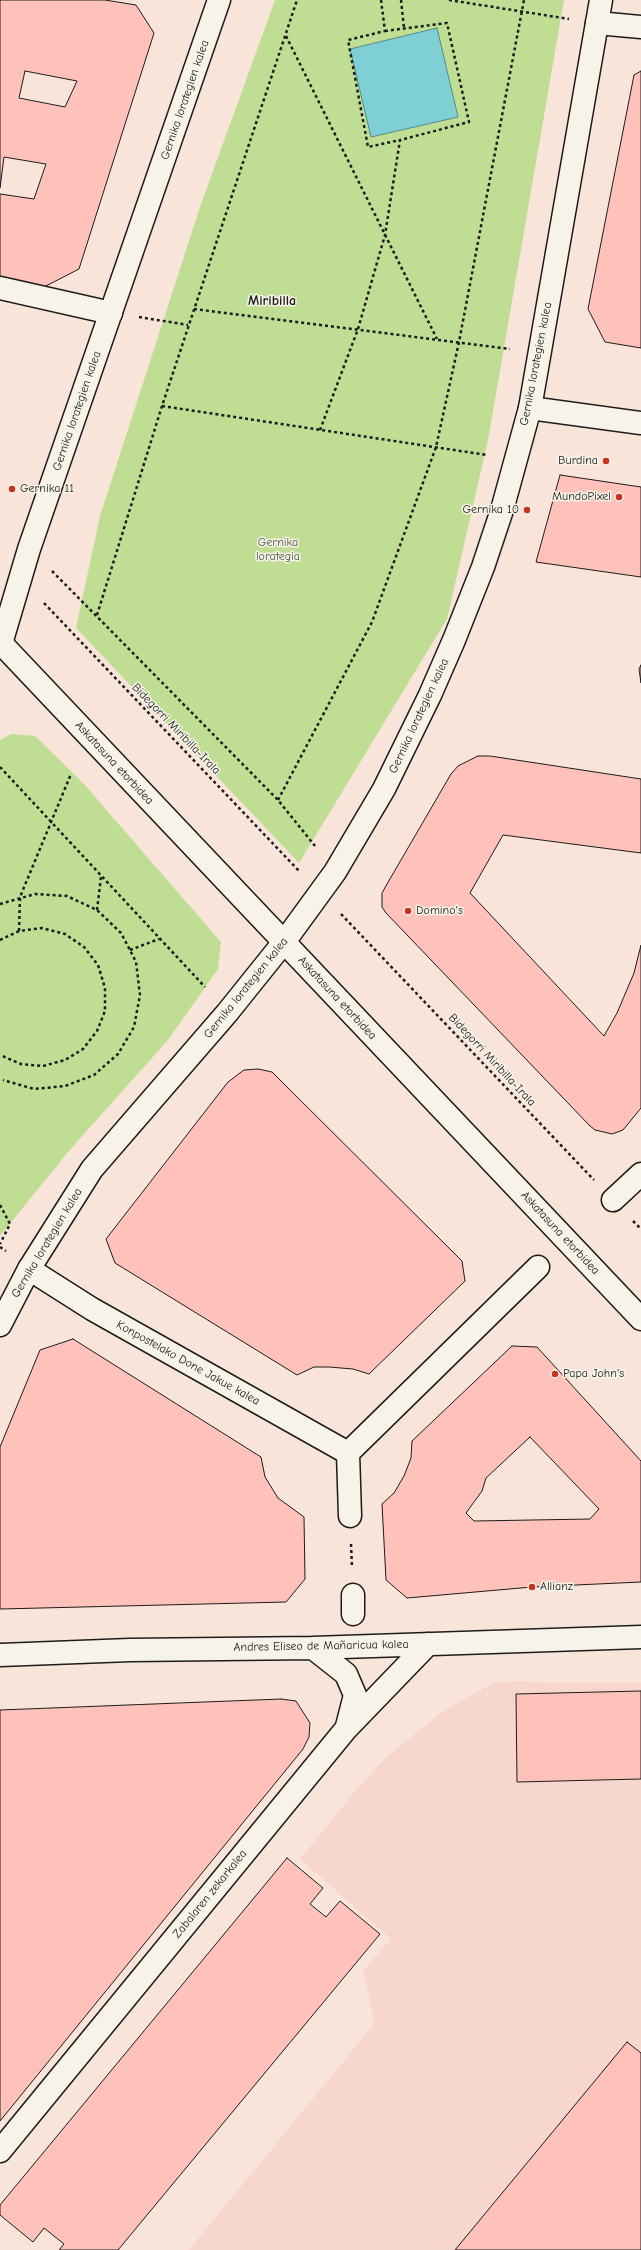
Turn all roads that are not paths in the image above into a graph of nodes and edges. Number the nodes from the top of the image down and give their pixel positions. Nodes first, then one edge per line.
1 (219, 0) edge
2 (601, 0) edge
3 (598, 23) junction
4 (641, 27) edge
5 (0, 288) edge
6 (111, 313) junction
7 (530, 408) junction
8 (641, 423) edge
9 (0, 644) edge
10 (284, 942) junction
11 (641, 1174) edge
12 (613, 1200) road end
13 (538, 1267) dead end
14 (30, 1269) junction
15 (641, 1319) edge
16 (0, 1325) edge
17 (348, 1453) junction
18 (350, 1516) road end
19 (641, 1636) edge
20 (428, 1644) junction
21 (313, 1648) junction
22 (0, 1655) edge
23 (346, 1729) junction
24 (0, 2150) edge

1 - 6 street, Gernika lorategien kalea
2 - 3 street, Gernika lorategien kalea
3 - 4 street
3 - 7 street, Gernika lorategien kalea
5 - 6 street
6 - 9 street, Gernika lorategien kalea
7 - 8 street
7 - 10 street, Gernika lorategien kalea
9 - 10 street, Askatasuna etorbidea
10 - 14 street, Gernika lorategien kalea
10 - 15 street, Askatasuna etorbidea
11 - 12 street
13 - 17 street
14 - 16 street, Gernika lorategien kalea
14 - 17 street, Konpostelako Done Jakue kalea
17 - 18 street
19 - 20 street, Andres Eliseo de Mañaricua kalea
20 - 21 street, Andres Eliseo de Mañaricua kalea
20 - 23 street, Zabalaren zekarkalea
21 - 22 street, Andres Eliseo de Mañaricua kalea
21 - 23 street
23 - 24 street, Zabalaren zekarkalea

